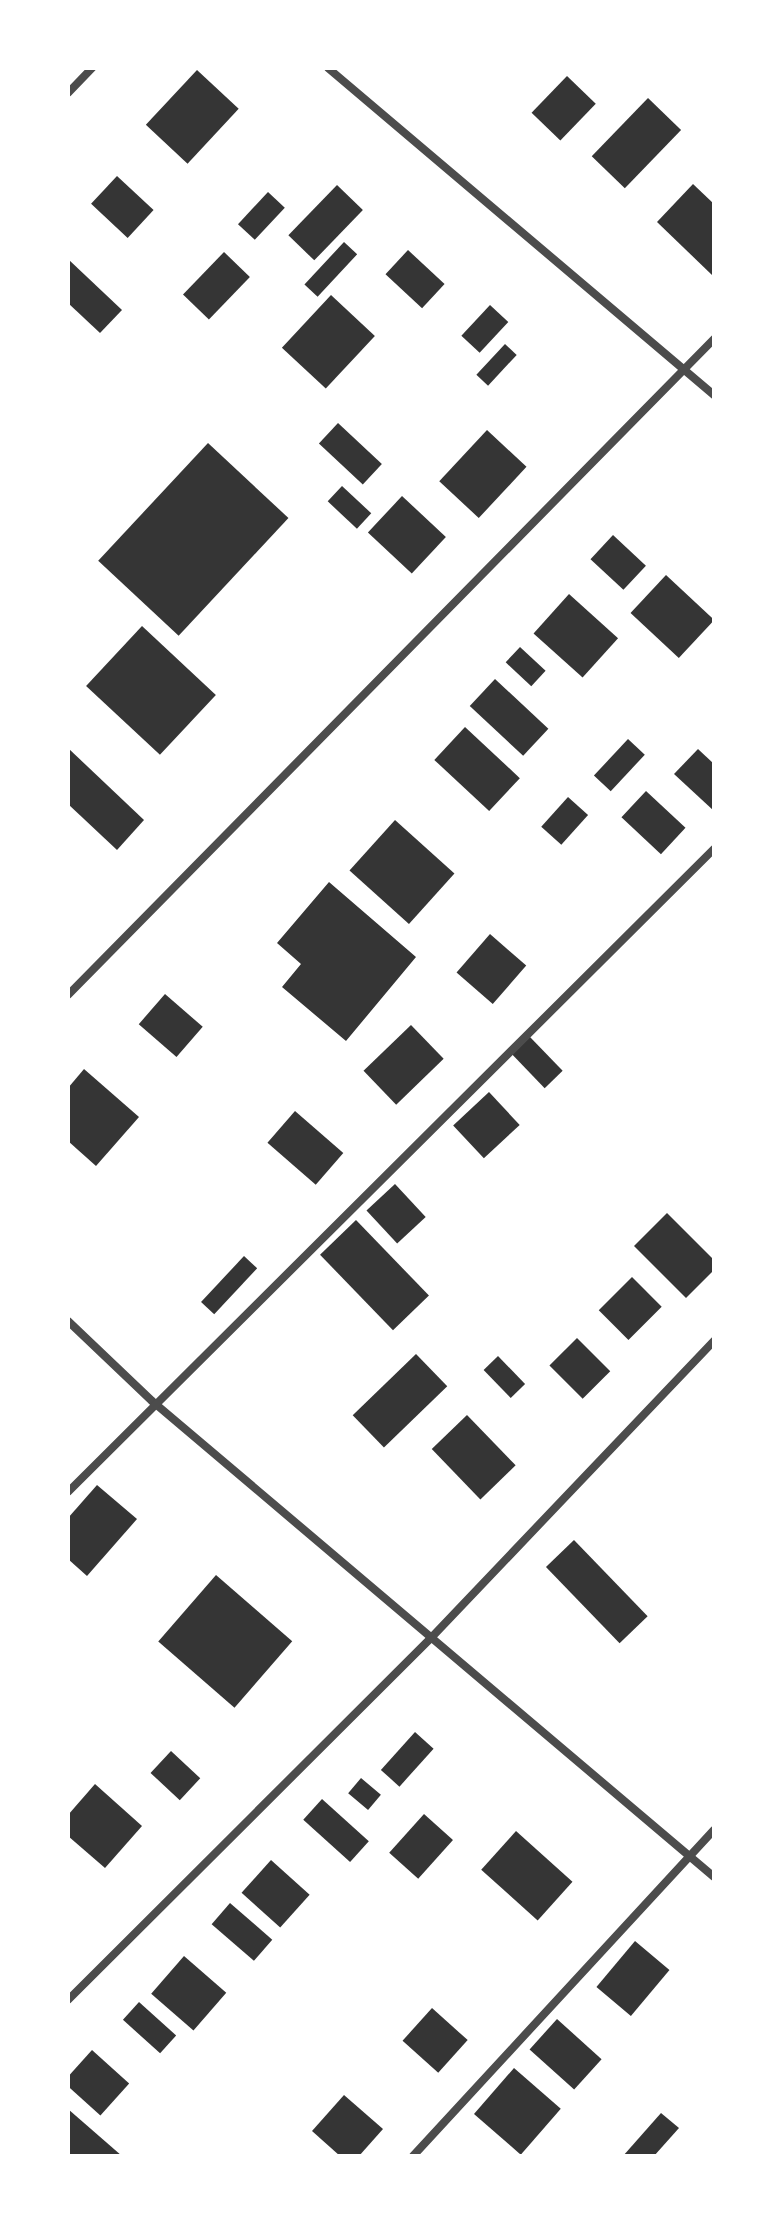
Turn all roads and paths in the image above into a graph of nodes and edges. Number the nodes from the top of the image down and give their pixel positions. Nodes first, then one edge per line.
1 (92, 68) edge
2 (328, 68) edge
3 (68, 93) edge
4 (714, 339) edge
5 (683, 371) junction
6 (714, 395) edge
7 (714, 849) edge
8 (68, 995) edge
9 (68, 1321) edge
10 (714, 1341) edge
11 (152, 1401) junction
12 (68, 1492) edge
13 (430, 1639) junction
14 (714, 1830) edge
15 (687, 1856) junction
16 (714, 1877) edge
17 (68, 2000) edge
18 (413, 2156) edge

1 - 3 street
2 - 5 street
4 - 5 street
5 - 6 street
5 - 8 street
7 - 11 street
9 - 11 street
10 - 13 street
11 - 12 street
11 - 13 street
13 - 15 street
13 - 17 street
14 - 15 street
15 - 16 street
15 - 18 street

